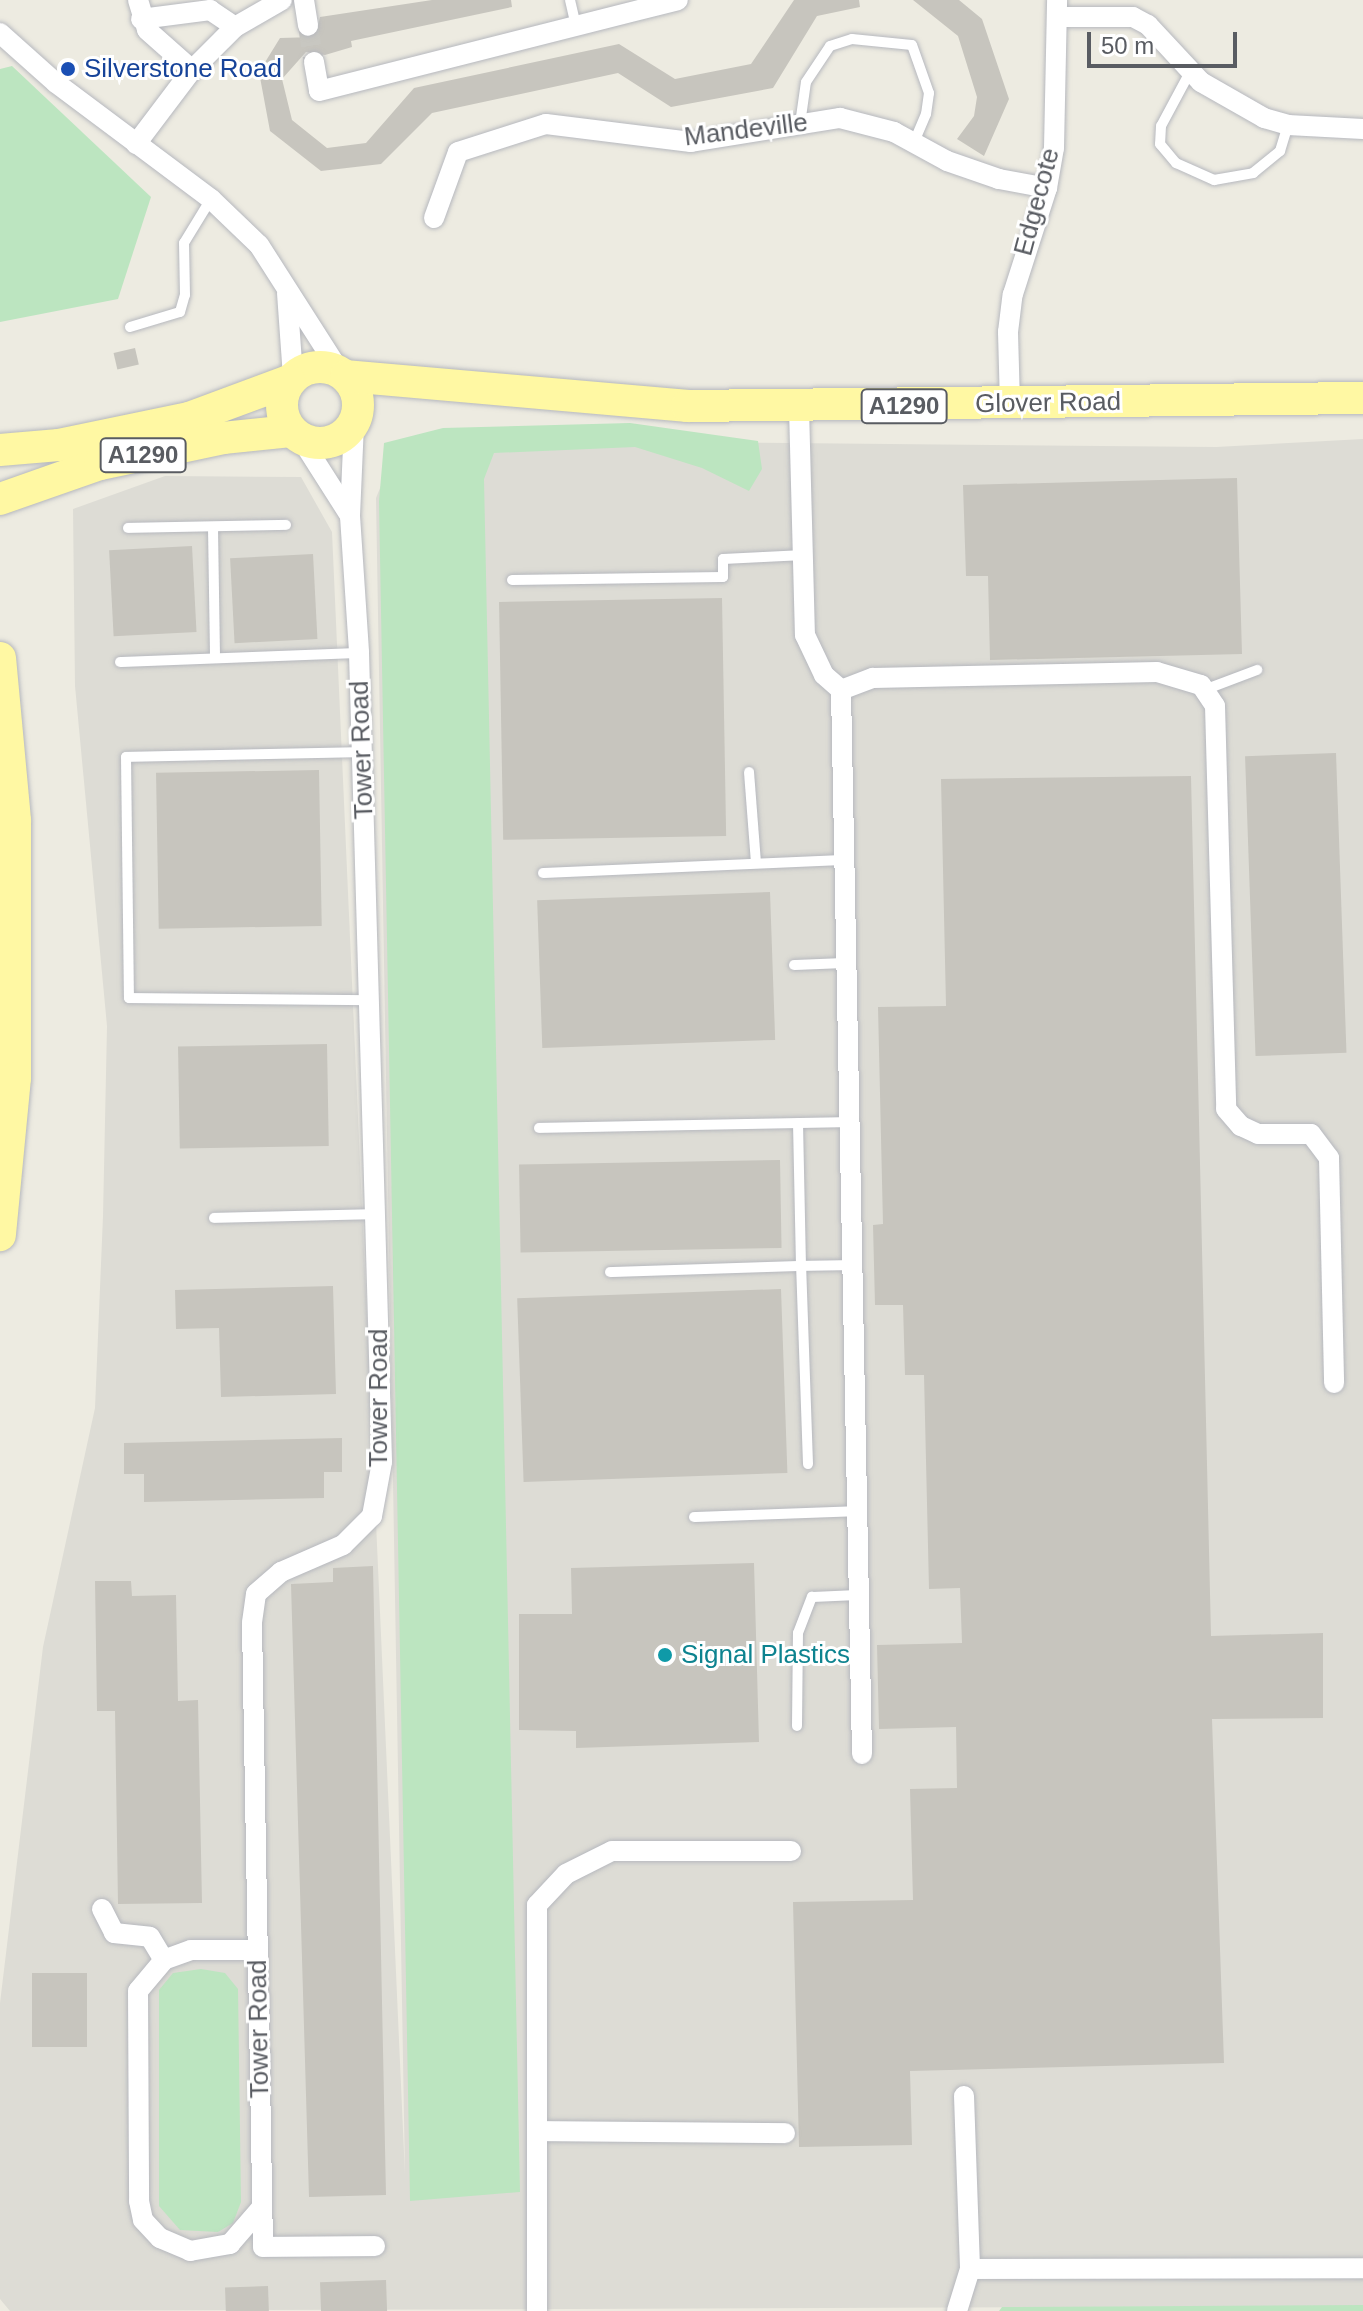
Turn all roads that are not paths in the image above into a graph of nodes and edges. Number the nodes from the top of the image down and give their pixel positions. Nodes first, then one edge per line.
1 (282, 0) edge
2 (304, 0) edge
3 (570, 0) edge
4 (678, 0) edge
5 (1058, 9) edge
6 (140, 10) edge
7 (308, 26) tunnel mouth
8 (576, 26) junction
9 (235, 27) junction
10 (0, 33) edge
11 (314, 62) tunnel mouth
12 (192, 70) junction
13 (1190, 72) junction
14 (800, 124) junction
15 (1288, 125) junction
16 (1363, 129) edge
17 (136, 144) junction
18 (913, 144) junction
19 (1047, 188) junction
20 (211, 199) junction
21 (434, 218) dead end
22 (287, 293) junction
23 (130, 327) dead end
24 (344, 375) junction
25 (291, 379) junction
26 (447, 386) junction
27 (1363, 398) edge
28 (1010, 404) junction
29 (799, 408) junction
30 (356, 418) junction
31 (296, 435) junction
32 (0, 450) edge
33 (0, 499) edge
34 (350, 516) junction
35 (286, 525) dead end
36 (128, 528) dead end
37 (213, 528) junction
38 (804, 555) junction
39 (512, 580) dead end
40 (359, 653) junction
41 (0, 658) edge
42 (215, 658) junction
43 (120, 662) dead end
44 (1257, 670) dead end
45 (841, 690) junction
46 (1204, 690) junction
47 (362, 752) junction
48 (749, 772) dead end
49 (843, 860) junction
50 (756, 863) junction
51 (543, 873) dead end
52 (845, 963) junction
53 (794, 965) dead end
54 (369, 1000) junction
55 (848, 1122) junction
56 (798, 1123) junction
57 (539, 1128) dead end
58 (375, 1214) junction
59 (214, 1218) dead end
60 (0, 1235) edge
61 (851, 1265) junction
62 (801, 1266) junction
63 (610, 1272) dead end
64 (1334, 1383) dead end
65 (808, 1464) dead end
66 (856, 1511) junction
67 (694, 1517) dead end
68 (858, 1595) junction
69 (797, 1726) dead end
70 (862, 1754) dead end
71 (791, 1851) dead end
72 (102, 1909) dead end
73 (258, 1950) junction
74 (164, 1960) junction
75 (964, 2096) dead end
76 (539, 2131) junction
77 (785, 2133) dead end
78 (262, 2207) junction
79 (375, 2246) dead end
80 (1363, 2268) edge
81 (970, 2269) junction
82 (537, 2311) edge
83 (957, 2311) edge

1 - 9 street
2 - 7 street
3 - 8 lane
4 - 8 street
5 - 13 street
5 - 19 street, Edgecote
6 - 9 street
6 - 12 street
8 - 11 street
9 - 12 street
10 - 17 street
12 - 17 street
13 - 15 street
13 - 15 lane
14 - 18 street, Mandeville
14 - 18 lane
14 - 21 street, Mandeville
15 - 16 street
17 - 20 street
18 - 19 street, Mandeville
19 - 28 street, Edgecote
20 - 22 street
20 - 23 lane
22 - 24 street
22 - 25 street
24 - 25 main road, A1290
24 - 26 main road, Glover Road / A1290
24 - 30 main road
25 - 31 main road
25 - 32 main road, A1290
26 - 29 main road, Glover Road / A1290
26 - 30 main road, Glover Road / A1290
27 - 28 main road, Glover Road / A1290
28 - 29 main road, Glover Road / A1290
29 - 38 street
30 - 31 main road, A1290
30 - 34 street, Tower Road
31 - 33 main road, A1290
31 - 34 street, Tower Road
34 - 40 street, Tower Road
35 - 37 lane
36 - 37 lane
37 - 42 lane
38 - 39 lane
38 - 45 street
40 - 42 lane
40 - 47 street, Tower Road
41 - 60 main road
42 - 43 lane
44 - 46 lane
45 - 46 street
45 - 49 street
46 - 64 street
47 - 54 street, Tower Road
47 - 54 lane
48 - 50 lane
49 - 50 lane
49 - 52 street
50 - 51 lane
52 - 53 lane
52 - 55 street
54 - 58 street, Tower Road
55 - 56 lane
55 - 61 street
56 - 57 lane
56 - 62 lane
58 - 59 lane
58 - 73 street, Tower Road
61 - 62 lane
61 - 66 street
62 - 63 lane
62 - 65 lane
66 - 67 lane
66 - 68 street
68 - 69 lane
68 - 70 street
71 - 76 street
72 - 74 street
73 - 74 street
73 - 78 street, Tower Road
74 - 78 street
75 - 81 street
76 - 77 street
76 - 82 street
78 - 79 street, Tower Road
80 - 81 street
81 - 83 street

